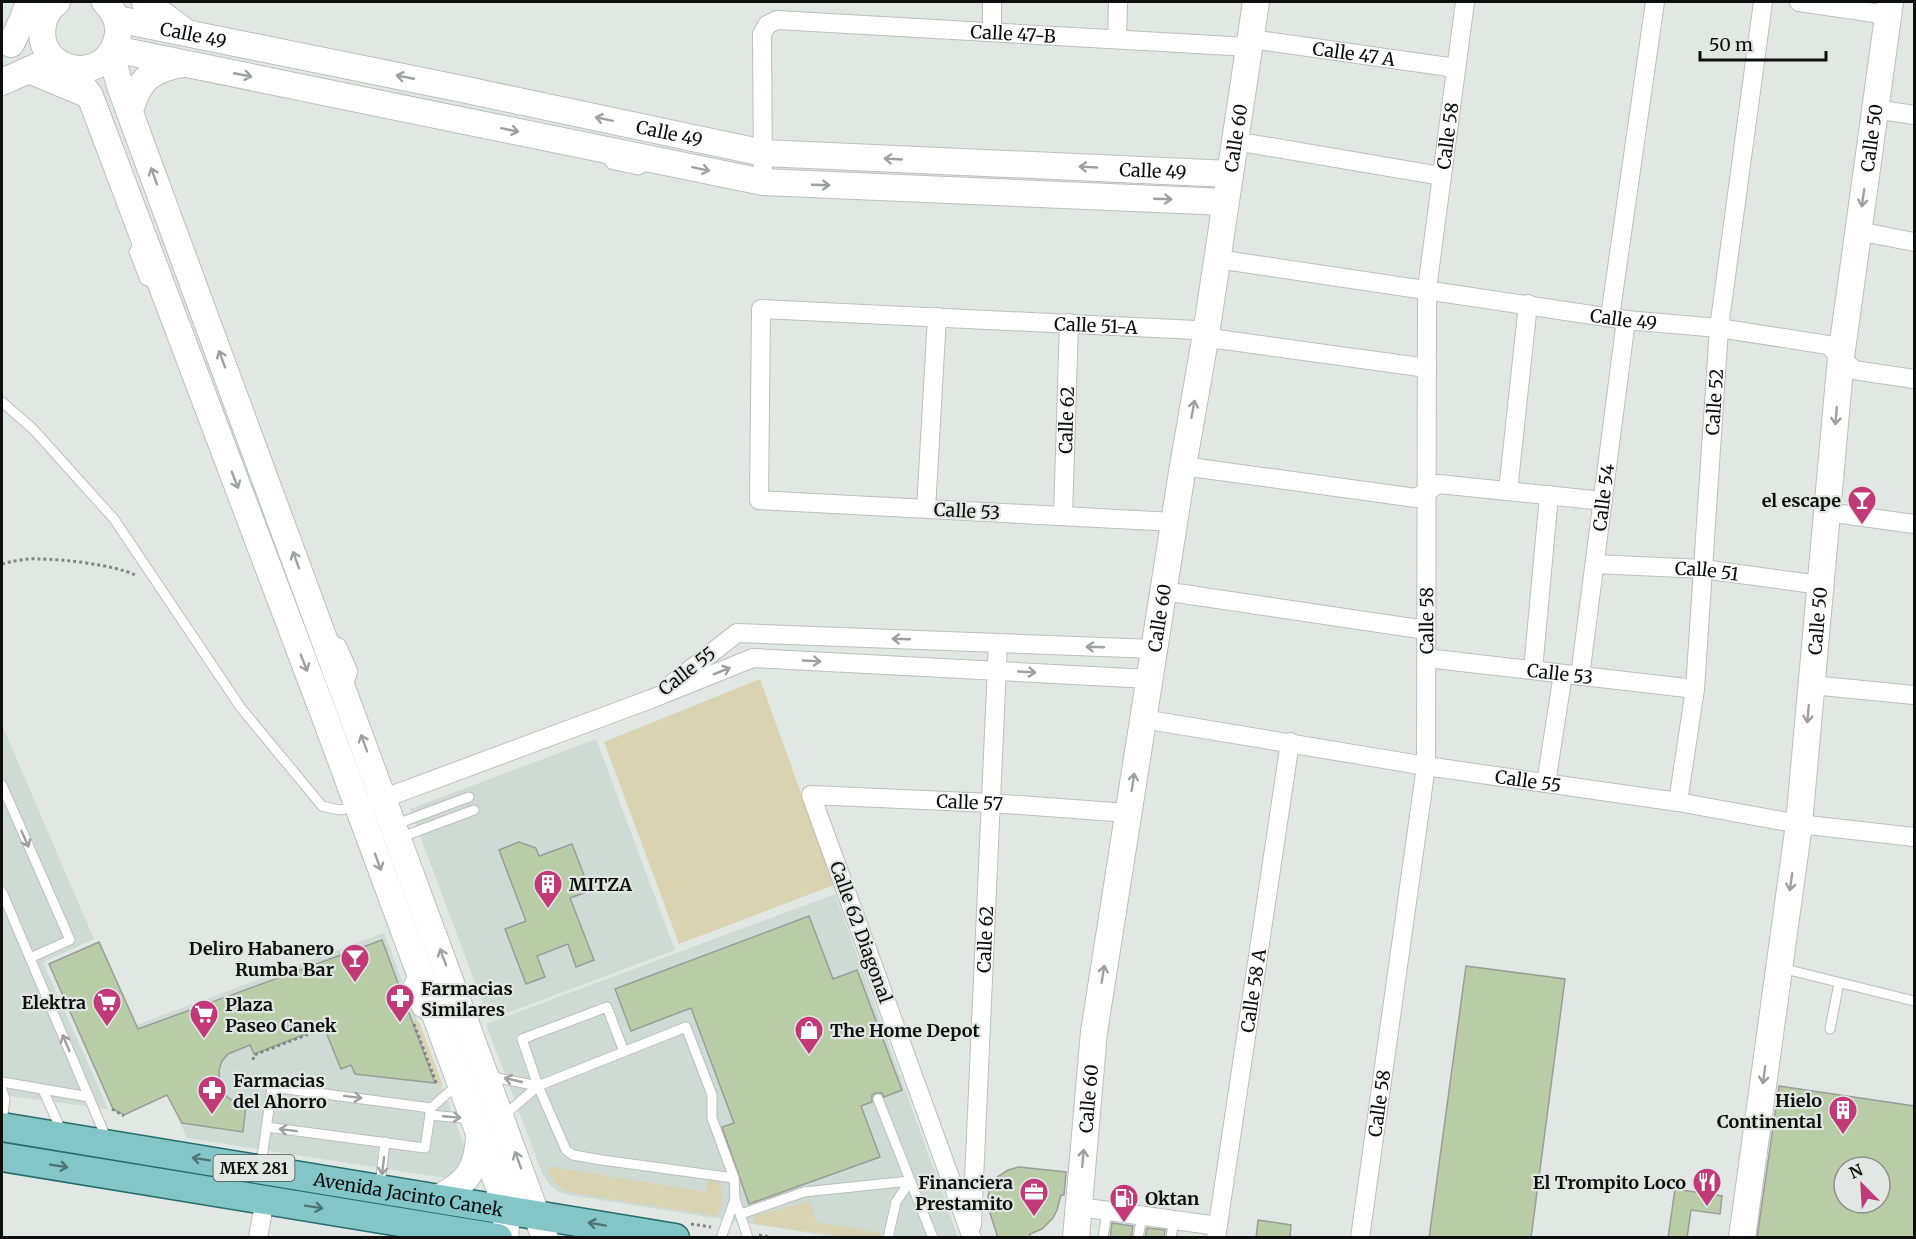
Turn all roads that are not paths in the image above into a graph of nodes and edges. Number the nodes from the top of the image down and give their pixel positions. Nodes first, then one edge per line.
1 (145, 2) edge
2 (992, 2) edge
3 (1119, 2) edge
4 (1256, 2) edge
5 (1465, 2) edge
6 (1654, 2) edge
7 (1763, 2) edge
8 (1799, 2) edge
9 (1889, 8) edge
10 (44, 10) edge
11 (111, 10) edge
12 (992, 32) junction
13 (188, 33) junction
14 (1117, 39) junction
15 (1250, 43) junction
16 (6, 46) edge
17 (113, 52) junction
18 (186, 63) junction
19 (62, 64) junction
20 (1456, 68) junction
21 (29, 70) junction
22 (2, 82) edge
23 (462, 88) junction
24 (90, 96) junction
25 (1875, 109) junction
26 (130, 111) junction
27 (1914, 115) edge
28 (452, 118) junction
29 (1235, 141) junction
30 (764, 153) junction
31 (1012, 164) junction
32 (1230, 174) junction
33 (1441, 176) junction
34 (763, 182) junction
35 (1010, 193) junction
36 (1226, 202) junction
37 (1858, 231) junction
38 (1914, 242) edge
39 (1217, 259) junction
40 (1427, 290) junction
41 (1528, 304) junction
42 (937, 317) junction
43 (1618, 319) junction
44 (1069, 323) junction
45 (1719, 328) junction
46 (1206, 334) junction
47 (1841, 357) junction
48 (1427, 368) junction
49 (1914, 379) edge
50 (2, 402) edge
51 (242, 414) junction
52 (214, 426) junction
53 (1183, 466) junction
54 (1426, 491) junction
55 (1508, 491) junction
56 (1549, 495) junction
57 (759, 500) joint
58 (1603, 501) junction
59 (926, 509) junction
60 (1827, 512) junction
61 (1063, 516) junction
62 (1174, 522) junction
63 (1914, 524) edge
64 (1595, 564) junction
65 (1702, 569) junction
66 (1820, 585) junction
67 (1163, 591) junction
68 (1426, 630) junction
69 (998, 643) junction
70 (1154, 649) junction
71 (1426, 658) junction
72 (1533, 670) junction
73 (997, 671) junction
74 (1572, 675) junction
75 (1149, 679) junction
76 (1811, 685) junction
77 (1695, 689) junction
78 (1914, 695) edge
79 (651, 699) junction
80 (1143, 719) junction
81 (1290, 742) junction
82 (1426, 766) junction
83 (1546, 783) junction
84 (2, 785) edge
85 (811, 795) joint
86 (469, 797) dead end
87 (384, 798) junction
88 (1678, 802) junction
89 (991, 803) junction
90 (358, 807) junction
91 (474, 810) dead end
92 (1128, 813) junction
93 (1798, 824) junction
94 (396, 832) junction
95 (1914, 837) edge
96 (2, 892) edge
97 (30, 958) junction
98 (1779, 967) junction
99 (1839, 983) junction
100 (1914, 1001) edge
101 (1830, 1029) dead end
102 (624, 1052) junction
103 (487, 1075) junction
104 (2, 1082) edge
105 (449, 1085) junction
106 (538, 1086) junction
107 (2, 1090) edge
108 (43, 1090) junction
109 (89, 1097) junction
110 (878, 1099) dead end
111 (430, 1112) junction
112 (502, 1117) junction
113 (2, 1122) edge
114 (2, 1127) edge
115 (267, 1127) junction
116 (477, 1127) junction
117 (64, 1137) junction
118 (385, 1142) junction
119 (110, 1144) junction
120 (2, 1157) edge
121 (261, 1169) junction
122 (734, 1178) junction
123 (910, 1180) junction
124 (380, 1189) junction
125 (437, 1198) junction
126 (265, 1199) junction
127 (735, 1199) junction
128 (1078, 1207) junction
129 (507, 1209) junction
130 (1107, 1211) junction
131 (741, 1214) junction
132 (1142, 1216) junction
133 (542, 1226) edge
134 (389, 1229) edge
135 (1172, 1229) edge
136 (1217, 1232) edge
137 (972, 1236) edge
138 (258, 1238) edge
139 (498, 1238) edge
140 (505, 1238) edge
141 (675, 1238) edge
142 (721, 1238) edge
143 (748, 1238) edge
144 (888, 1238) edge
145 (933, 1238) edge
146 (1076, 1238) edge
147 (1103, 1238) edge
148 (1137, 1238) edge
149 (1360, 1238) edge
150 (1742, 1238) edge

1 - 13 street
2 - 12 street
3 - 14 street
4 - 15 street, Calle 60
5 - 20 street, Calle 58
6 - 43 street, Calle 54
7 - 45 street, Calle 52
8 - 9 street
9 - 25 street, Calle 50
10 - 16 street
10 - 19 street
11 - 13 street, Calle 49
11 - 17 street
12 - 14 street, Calle 47-B
12 - 30 street, Calle 47-B
23 -> 13 street, Calle 49
14 - 15 street, Calle 47-B
15 - 20 street, Calle 47 A
15 - 29 street, Calle 60
17 - 18 street, Calle 49
17 - 19 street
17 - 26 street
18 - 26 street
18 -> 28 street, Calle 49
19 - 21 street
19 - 24 street
20 - 33 street, Calle 58
21 - 22 street
21 - 24 street
23 - 28 street
30 -> 23 street, Calle 49
24 - 52 street
25 - 27 street
25 -> 37 street, Calle 50
51 -> 26 street
28 -> 34 street, Calle 49
29 - 32 street, Calle 60
29 - 33 street
31 -> 30 street, Calle 49
30 - 34 street
32 -> 31 street, Calle 49
31 - 35 street
32 - 36 street, Calle 60
33 - 40 street, Calle 58
34 -> 35 street, Calle 49
35 -> 36 street, Calle 49
36 - 39 street, Calle 60
37 - 38 street
37 - 47 street, Calle 50
39 - 40 street, Calle 49
39 - 46 street, Calle 60
40 - 41 street, Calle 49
40 - 48 street, Calle 58
41 - 43 street, Calle 49
41 - 55 street
42 - 44 street, Calle 51-A
42 - 57 street, Calle 51-A
42 - 59 street
43 - 45 street, Calle 49
43 - 58 street, Calle 54
44 - 46 street, Calle 51-A
44 - 61 street, Calle 62
45 - 47 street, Calle 49
45 - 65 street, Calle 52
46 - 48 street, Calle 51-A
53 -> 46 street, Calle 60
47 - 49 street, Calle 49
47 -> 60 street, Calle 50
48 - 54 street, Calle 58
50 - 90 lane
51 - 52 street
87 -> 51 street
52 -> 90 street
53 - 54 street
53 - 62 street, Calle 60
54 - 55 street
54 - 68 street, Calle 58
55 - 56 street
56 - 58 street
56 - 72 street
57 - 59 street, Calle 53
58 - 64 street, Calle 54
59 - 61 street, Calle 53
60 - 63 street
60 - 66 street, Calle 50
61 - 62 street, Calle 53
62 - 67 street, Calle 60
64 - 65 street, Calle 51
64 - 74 street, Calle 54
65 - 66 street, Calle 51
65 - 77 street, Calle 52
66 - 76 street, Calle 50
67 - 68 street
67 - 70 street, Calle 60
68 - 71 street, Calle 58
70 -> 69 street, Calle 55
69 - 73 street, Calle 62
69 -> 79 street, Calle 55
70 - 75 street, Calle 60
71 - 72 street, Calle 53
71 - 82 street, Calle 58
72 - 74 street, Calle 53
73 -> 75 street, Calle 55
79 -> 73 street, Calle 55
73 - 89 street, Calle 62
74 - 77 street, Calle 53
74 - 83 street, Calle 54
75 - 80 street, Calle 60
76 - 78 street
76 -> 93 street, Calle 50
77 - 88 street, Calle 52
79 - 87 street
80 - 81 street, Calle 55
92 -> 80 street, Calle 60
81 - 82 street, Calle 55
81 - 136 street, Calle 58 A
82 - 83 street, Calle 55
82 - 149 street, Calle 58
83 - 88 street, Calle 55
84 -> 97 lane
85 - 89 street, Calle 57
85 - 137 street, Calle 62 Diagonal
86 - 94 lane
87 - 90 street
87 - 94 street
88 - 93 street, Calle 55
89 - 92 street, Calle 57
89 - 137 street, Calle 62
90 -> 105 street
91 - 94 lane
128 -> 92 street, Calle 60
93 - 95 street, Calle 55
93 -> 98 street, Calle 50
103 -> 94 street
96 - 97 lane
109 -> 97 lane
98 - 99 lane
98 -> 150 street, Calle 50
99 - 100 lane
99 - 101 lane
102 - 106 lane
102 - 106 lane
102 - 122 lane
106 -> 103 lane
103 - 112 street
104 - 108 lane
105 - 111 lane
105 - 116 street
106 - 112 lane
106 - 122 lane
107 - 113 lane
108 - 109 lane
108 - 117 lane
109 - 119 lane
110 - 123 lane
115 -> 111 lane
111 -> 116 lane
111 - 118 lane
133 -> 112 street
114 - 117 main road, Avenida Jacinto Canek / MEX 281
118 -> 115 lane
115 - 121 lane
116 - 125 street
116 - 129 street
117 - 119 main road, Avenida Jacinto Canek / MEX 281
118 -> 124 lane
121 -> 119 main road, Avenida Jacinto Canek / MEX 281
120 -> 126 main road, Avenida Jacinto Canek / MEX 281
121 - 124 main road, Avenida Jacinto Canek / MEX 281
122 - 127 lane
123 - 131 lane
123 - 144 lane
123 - 145 lane
124 - 125 main road, Avenida Jacinto Canek / MEX 281
125 - 129 main road, Avenida Jacinto Canek / MEX 281
126 -> 134 main road, Avenida Jacinto Canek / MEX 281
126 - 138 street
127 - 131 lane
127 - 142 lane
128 - 130 street
128 - 146 street, Calle 60
129 - 133 main road, Avenida Jacinto Canek / MEX 281
129 - 140 street
130 - 132 street
130 - 147 lane
131 - 143 lane
132 - 135 street
132 - 148 lane
141 -> 133 main road, Avenida Jacinto Canek / MEX 281
134 - 139 main road, Avenida Jacinto Canek / MEX 281
135 - 136 street

